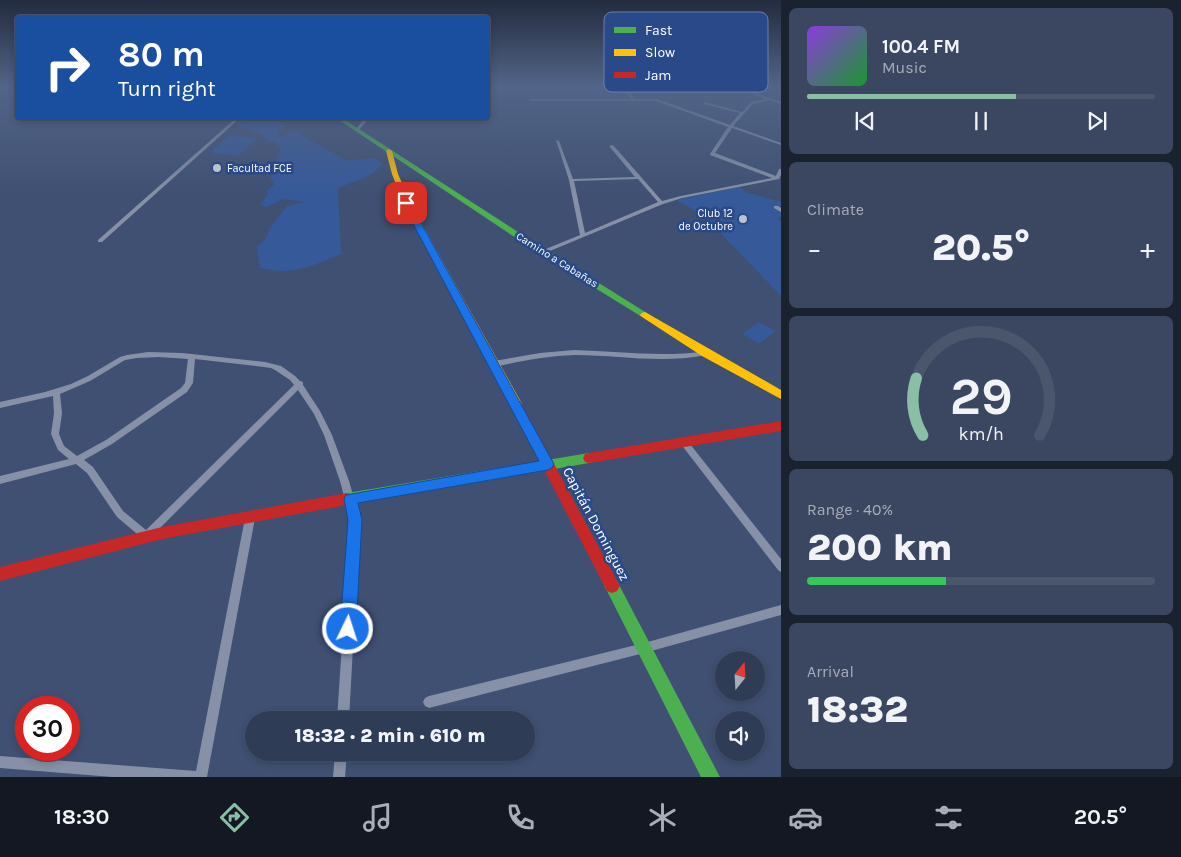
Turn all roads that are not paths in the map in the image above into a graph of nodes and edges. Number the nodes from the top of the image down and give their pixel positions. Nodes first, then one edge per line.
1 (232, 123) edge
2 (348, 123) edge
3 (363, 123) edge
4 (723, 123) edge
5 (734, 123) edge
6 (731, 126) junction
7 (358, 129) junction
8 (558, 141) dead end
9 (781, 144) edge
10 (611, 146) dead end
11 (389, 151) junction
12 (781, 170) edge
13 (639, 178) junction
14 (779, 179) edge
15 (570, 180) junction
16 (661, 203) junction
17 (583, 235) junction
18 (100, 241) dead end
19 (543, 252) junction
20 (706, 353) junction
21 (192, 358) junction
22 (494, 364) junction
23 (300, 384) junction
24 (56, 391) junction
25 (781, 395) edge
26 (0, 405) edge
27 (781, 426) edge
28 (683, 442) junction
29 (77, 460) junction
30 (548, 464) junction
31 (0, 480) edge
32 (350, 499) junction
33 (250, 518) junction
34 (146, 536) junction
35 (781, 567) edge
36 (0, 574) edge
37 (781, 610) edge
38 (644, 648) junction
39 (429, 702) dead end
40 (344, 711) edge
41 (340, 761) edge
42 (0, 762) edge
43 (195, 777) edge
44 (201, 777) edge
45 (339, 777) edge
46 (711, 777) edge

1 - 18 street
2 - 7 street, Camino a Cabañas
3 - 7 street
4 - 6 street
5 - 6 street
6 - 9 street
6 - 14 street
7 - 11 street, Camino a Cabañas
8 - 15 street
10 - 13 street
11 - 19 street, Camino a Cabañas
11 - 22 street, Capitán Dominguez
12 - 14 street
13 - 15 street
13 - 16 street
14 - 16 street
15 - 17 street
16 - 17 street
17 - 19 street
19 - 20 street, Camino a Cabañas
20 - 22 street
20 - 25 street, Camino a Cabañas
21 - 23 street
21 - 24 street
21 - 29 street
22 - 30 street, Capitán Dominguez
23 - 32 street
23 - 34 street
24 - 26 street
24 - 29 street
27 - 28 street
28 - 30 street
28 - 35 street
29 - 31 street
29 - 34 street
30 - 32 street
30 - 38 street, Capitán Dominguez
32 - 33 street
32 - 40 street
33 - 34 street
33 - 44 street
34 - 36 street
37 - 38 street
38 - 39 street
38 - 46 street, Capitán Dominguez
41 - 45 street
42 - 43 street

